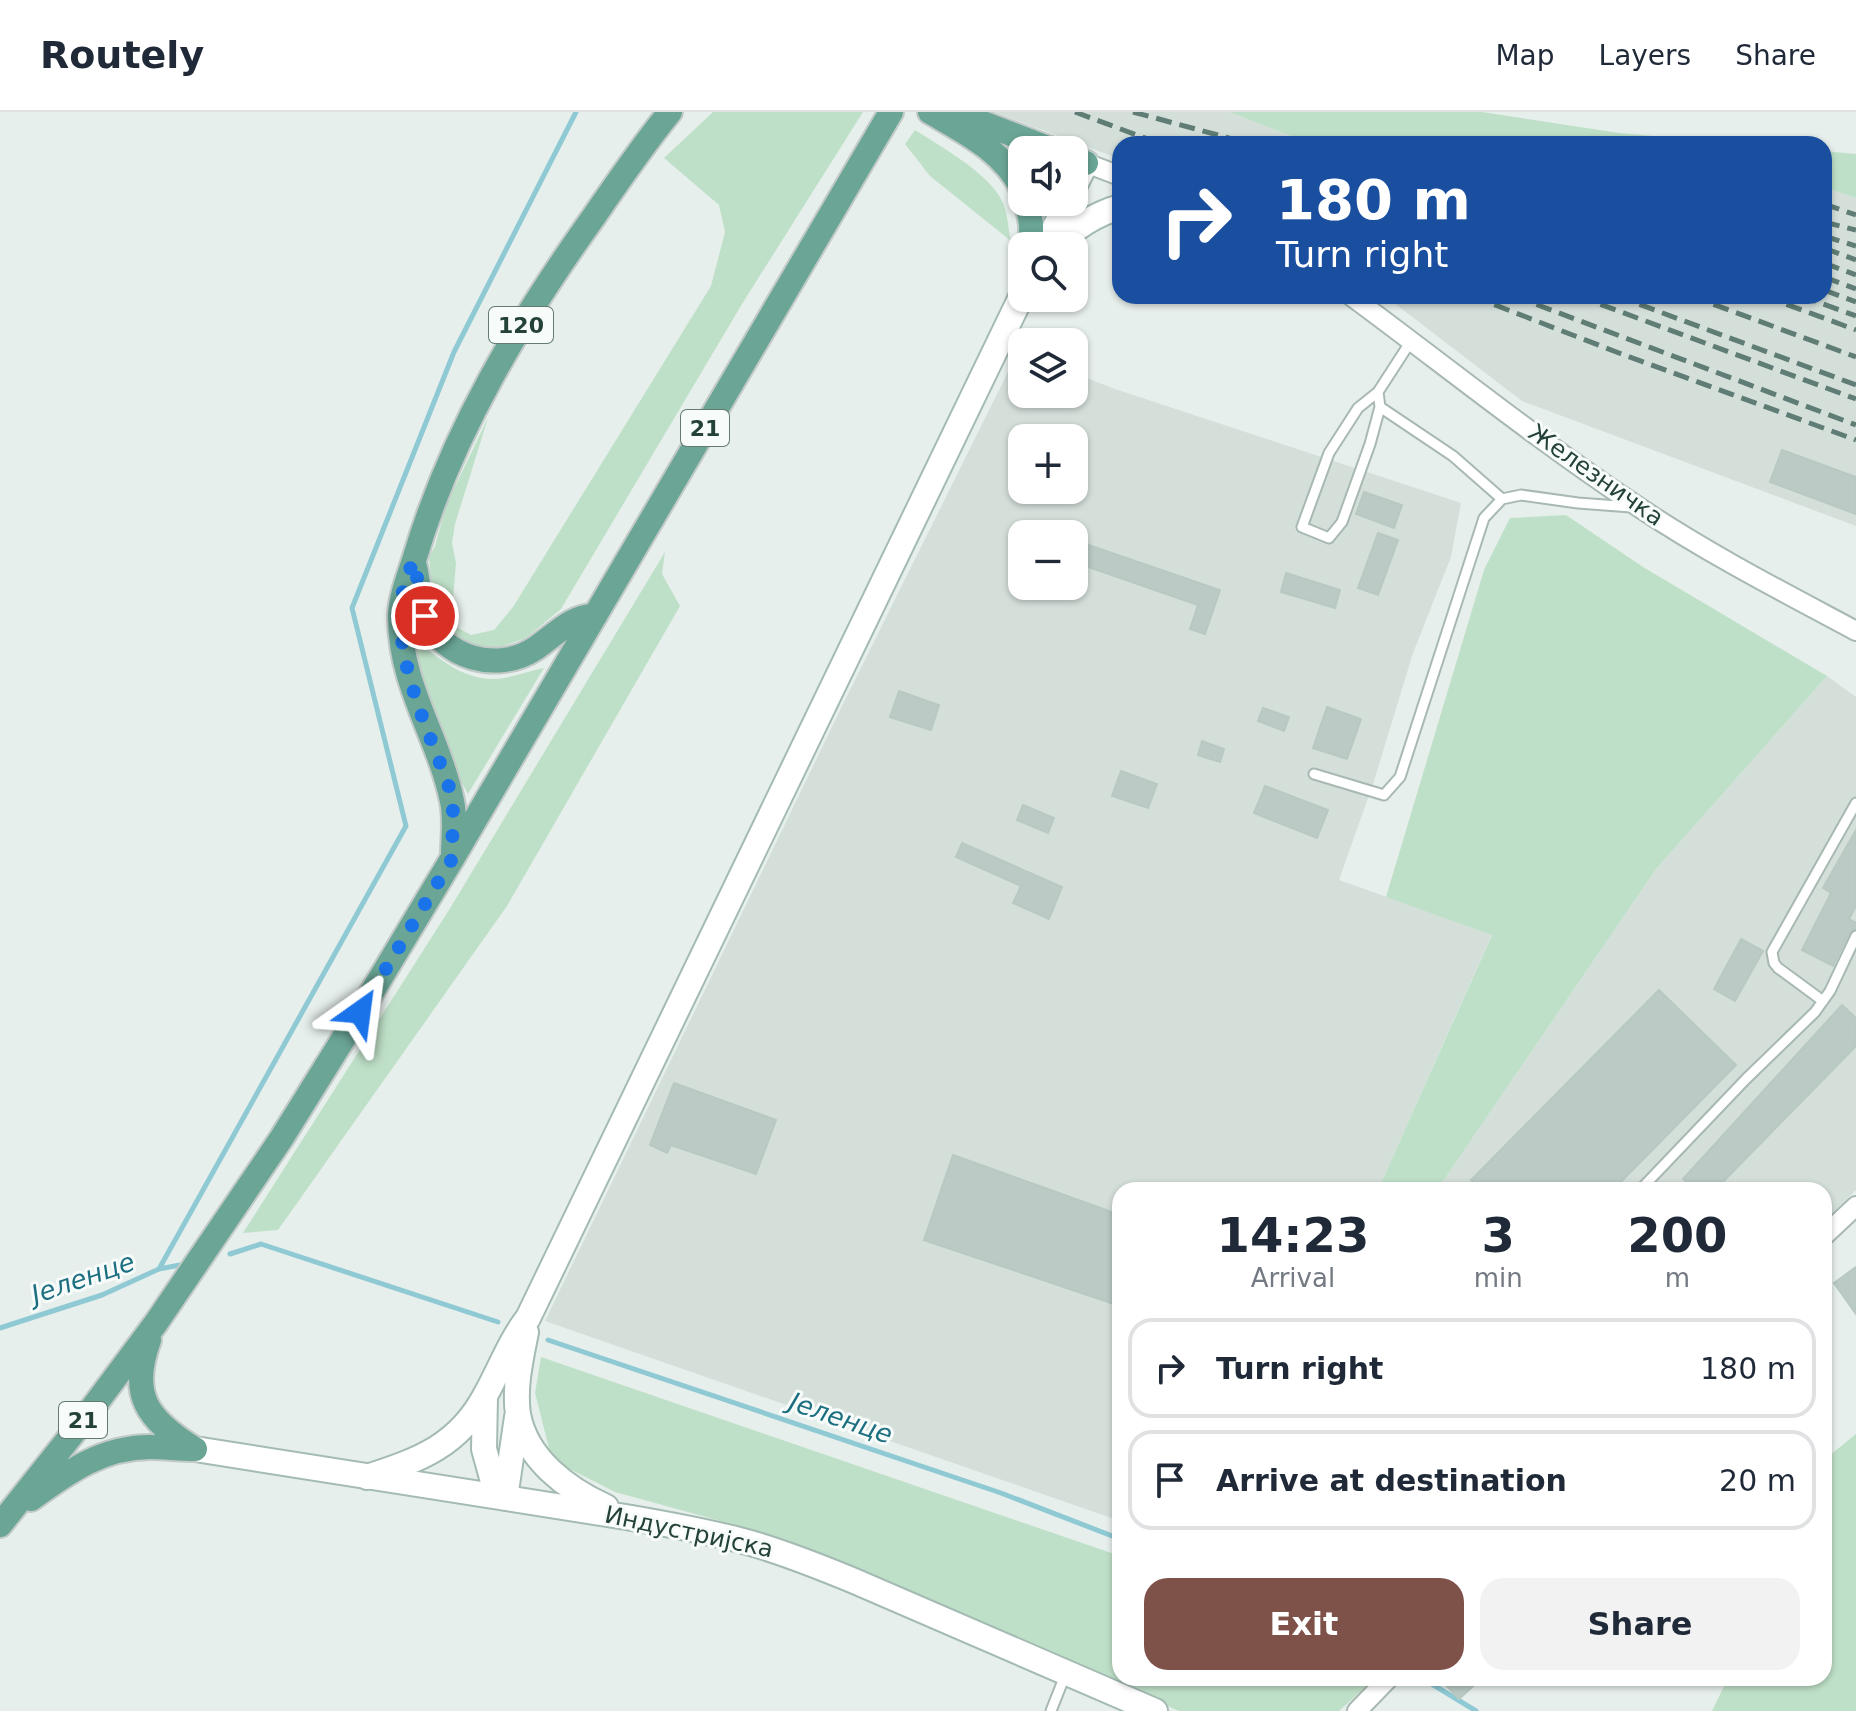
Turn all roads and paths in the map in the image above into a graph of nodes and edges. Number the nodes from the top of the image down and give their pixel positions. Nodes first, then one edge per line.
1 (670, 112) edge
2 (891, 112) edge
3 (930, 112) edge
4 (954, 112) edge
5 (1017, 136) edge
6 (1088, 163) edge
7 (1008, 167) edge
8 (1112, 173) edge
9 (1112, 211) edge
10 (1074, 232) edge
11 (1362, 304) edge
12 (1014, 312) edge
13 (1411, 341) junction
14 (1378, 392) junction
15 (1380, 407) junction
16 (1502, 499) junction
17 (1639, 508) junction
18 (414, 561) junction
19 (595, 616) junction
20 (1856, 631) edge
21 (1314, 774) dead end
22 (1856, 803) edge
23 (452, 859) junction
24 (1856, 936) edge
25 (1823, 1001) junction
26 (1648, 1182) edge
27 (1856, 1206) edge
28 (1832, 1228) edge
29 (528, 1318) junction
30 (156, 1323) junction
31 (485, 1397) junction
32 (518, 1413) junction
33 (195, 1449) junction
34 (367, 1477) junction
35 (501, 1497) junction
36 (626, 1517) junction
37 (4, 1520) edge
38 (1066, 1673) junction
39 (1381, 1686) edge
40 (1051, 1711) edge
41 (1155, 1711) edge
42 (1357, 1711) edge

1 - 18 main road, 120
2 - 19 main road, 21
3 - 7 main road
4 - 5 main road
6 - 8 street
9 - 10 main road
11 - 13 street, Железничка
12 - 29 main road
13 - 14 lane
13 - 17 street, Железничка
14 - 15 lane
14 - 15 lane
15 - 16 lane
16 - 17 lane
16 - 21 lane
17 - 20 street, Железничка
18 - 19 main road
18 - 23 main road, 120
19 - 23 main road, 21
22 - 25 lane
23 - 30 main road, 21
24 - 25 lane
25 - 26 lane
27 - 28 street
29 - 31 main road
29 - 32 main road
30 - 33 main road
30 - 37 main road, 21
31 - 34 main road
31 - 35 main road
32 - 35 main road
32 - 36 main road
33 - 34 main road, Индустријска
33 - 37 main road
34 - 35 main road, Индустријска
35 - 36 main road, Индустријска
36 - 38 main road, Индустријска
38 - 40 lane
38 - 41 main road, Индустријска
39 - 42 street

